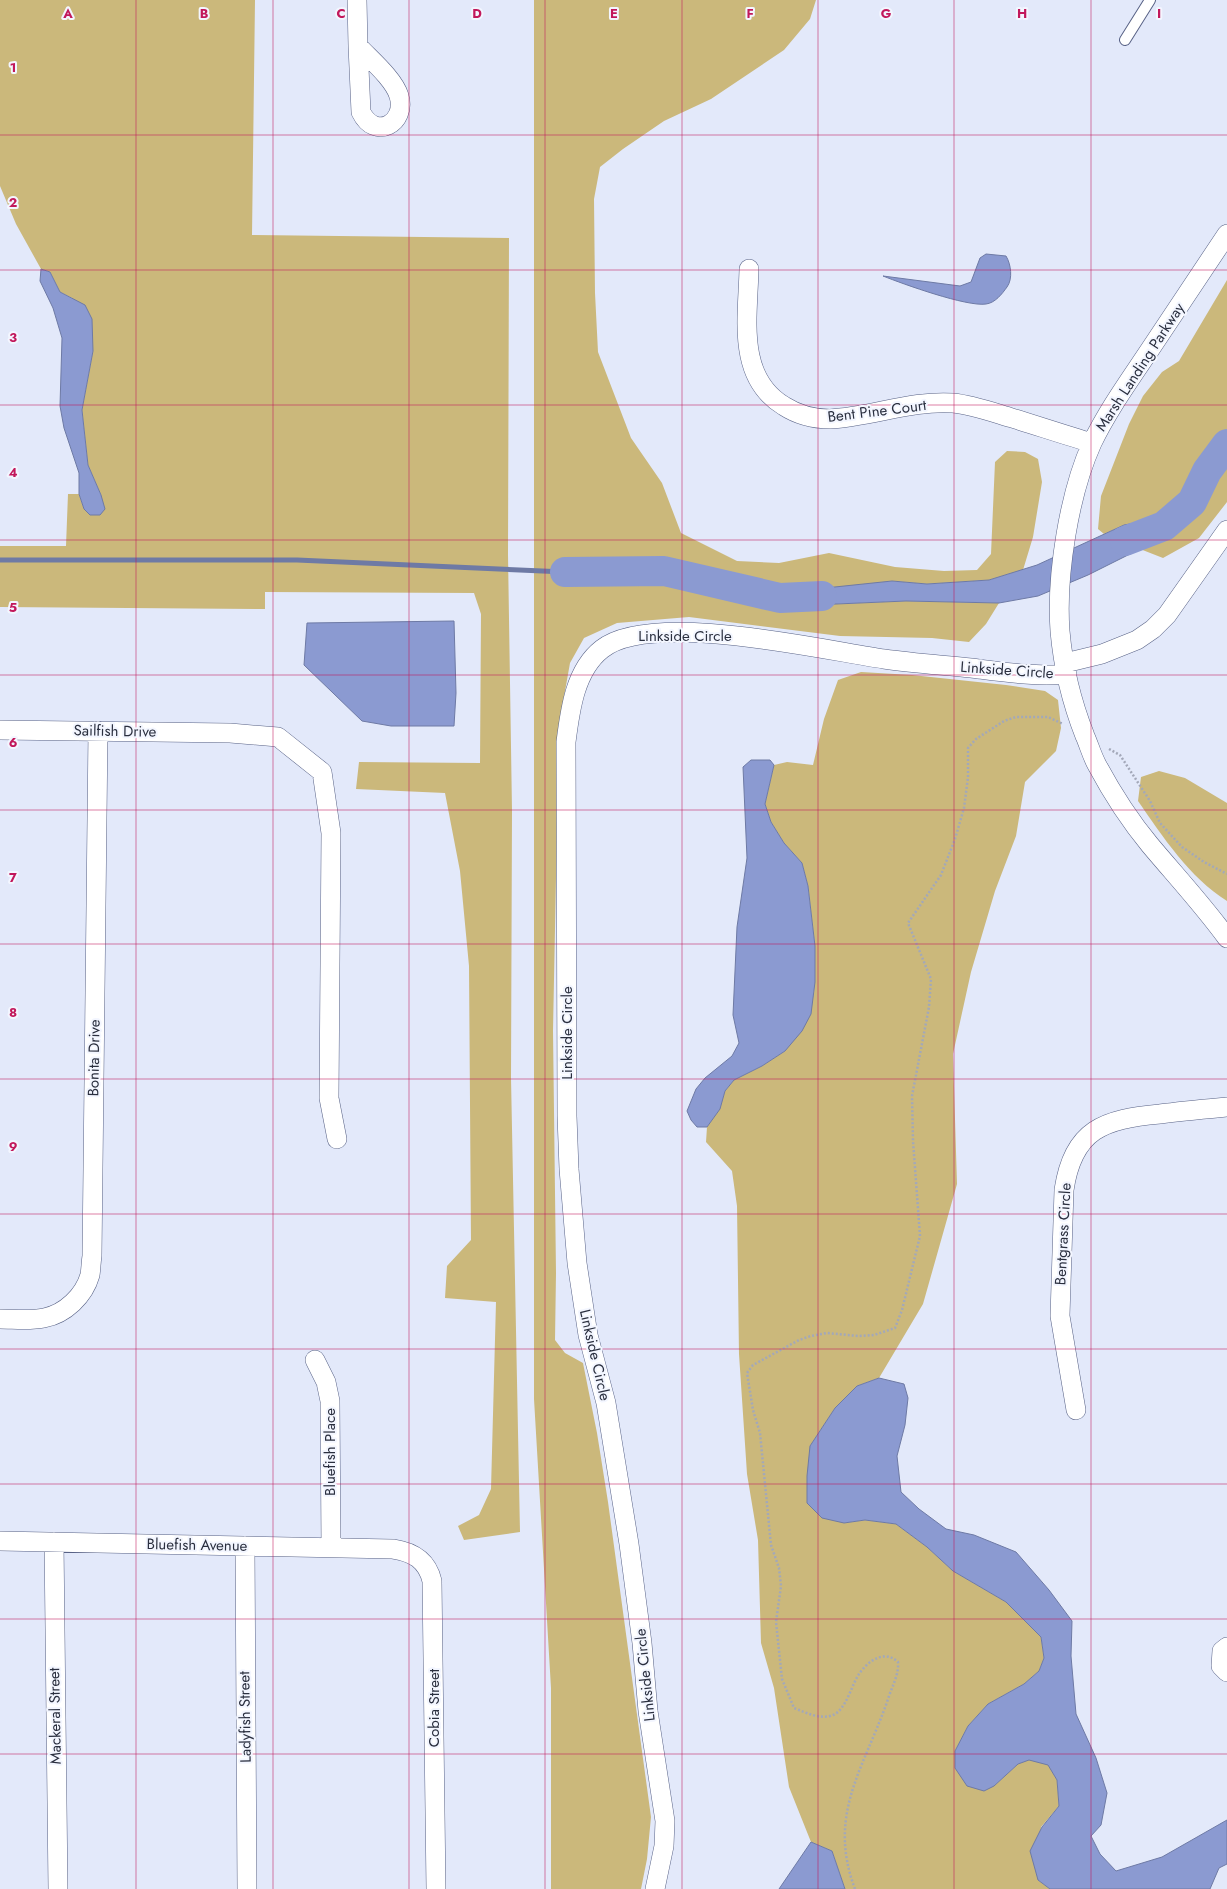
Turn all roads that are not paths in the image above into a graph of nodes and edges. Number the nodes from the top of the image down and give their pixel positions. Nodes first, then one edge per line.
1 (357, 0) edge
2 (1150, 0) edge
3 (1125, 40) dead end
4 (358, 46) dead end
5 (1227, 234) edge
6 (749, 269) dead end
7 (1092, 443) junction
8 (1227, 530) edge
9 (1066, 668) junction
10 (0, 730) edge
11 (98, 731) junction
12 (1227, 938) edge
13 (1227, 1106) edge
14 (337, 1140) dead end
15 (0, 1319) edge
16 (315, 1360) dead end
17 (1076, 1410) dead end
18 (0, 1541) edge
19 (54, 1542) junction
20 (245, 1546) junction
21 (331, 1548) junction
22 (393, 1550) joint
23 (1227, 1647) edge
24 (1227, 1672) edge
25 (58, 1889) edge
26 (247, 1889) edge
27 (436, 1889) edge
28 (655, 1889) edge

1 - 4 street
2 - 3 lane
5 - 7 street, Marsh Landing Parkway
6 - 7 street, Bent Pine Court
7 - 9 street, Marsh Landing Parkway
8 - 9 street, Linkside Circle
9 - 12 street, Marsh Landing Parkway
9 - 28 street, Linkside Circle
10 - 11 street, Sailfish Drive
11 - 14 street, Sailfish Drive
11 - 15 street, Bonita Drive
13 - 17 street, Bentgrass Circle
16 - 21 street, Bluefish Place
18 - 19 street, Bluefish Avenue
19 - 20 street, Bluefish Avenue
19 - 25 street, Mackeral Street
20 - 21 street, Bluefish Avenue
20 - 26 street, Ladyfish Street
21 - 22 street, Bluefish Avenue
22 - 27 street, Cobia Street
23 - 24 street

